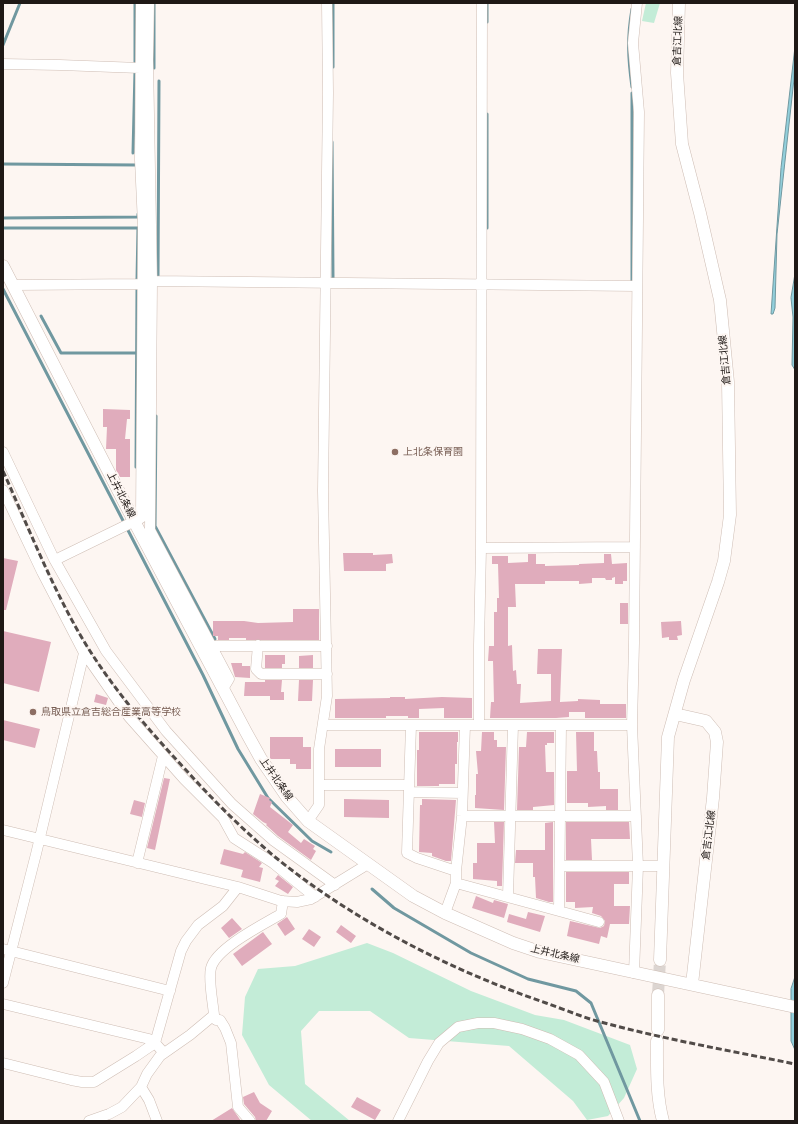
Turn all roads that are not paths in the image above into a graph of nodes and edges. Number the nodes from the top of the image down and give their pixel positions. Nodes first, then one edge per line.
1 (140, 3) edge
2 (149, 3) edge
3 (327, 3) edge
4 (482, 3) edge
5 (637, 3) edge
6 (679, 3) edge
7 (3, 64) edge
8 (140, 68) junction
9 (3, 266) edge
10 (152, 281) junction
11 (326, 283) junction
12 (142, 284) junction
13 (13, 285) junction
14 (481, 285) junction
15 (637, 286) junction
16 (3, 452) edge
17 (3, 490) edge
18 (142, 521) junction
19 (635, 547) junction
20 (481, 548) junction
21 (55, 560) junction
22 (212, 646) junction
23 (258, 646) junction
24 (327, 646) junction
25 (84, 653) junction
26 (327, 674) junction
27 (223, 689) junction
28 (674, 714) junction
29 (479, 724) junction
30 (323, 725) junction
31 (411, 725) junction
32 (465, 725) junction
33 (513, 725) junction
34 (561, 725) junction
35 (632, 725) junction
36 (163, 756) junction
37 (319, 785) junction
38 (409, 788) junction
39 (462, 793) junction
40 (462, 816) junction
41 (511, 816) junction
42 (560, 816) junction
43 (636, 816) junction
44 (308, 821) junction
45 (3, 830) edge
46 (40, 839) junction
47 (136, 863) junction
48 (368, 864) junction
49 (560, 866) junction
50 (638, 866) junction
51 (662, 866) junction
52 (456, 871) junction
53 (456, 883) junction
54 (335, 885) junction
55 (238, 887) junction
56 (508, 896) junction
57 (315, 897) junction
58 (283, 901) junction
59 (559, 911) junction
60 (445, 913) junction
61 (599, 922) dead end
62 (7, 950) edge
63 (660, 960) tunnel mouth
64 (634, 973) junction
65 (3, 983) edge
66 (698, 985) junction
67 (170, 991) junction
68 (658, 995) tunnel mouth
69 (3, 1004) edge
70 (795, 1007) edge
71 (214, 1015) junction
72 (155, 1043) junction
73 (164, 1053) junction
74 (3, 1063) edge
75 (141, 1087) junction
76 (89, 1121) edge
77 (157, 1121) edge
78 (250, 1121) edge
79 (398, 1121) edge
80 (619, 1121) edge
81 (663, 1121) edge

1 - 8 street
2 - 10 street
3 - 11 street
4 - 14 street
5 - 15 street
6 - 28 main road, 倉吉江北線
7 - 8 street
8 - 12 street
9 - 13 main road, 上井北条線
10 - 11 street
10 - 12 street
10 - 18 street
11 - 14 street
11 - 24 street
12 - 13 street
12 - 18 street
13 - 18 main road, 上井北条線
14 - 15 street
14 - 20 street
15 - 19 street
16 - 21 street
17 - 25 street
18 - 21 street
18 - 22 street
18 - 27 main road, 上井北条線
19 - 20 street
19 - 35 street
20 - 29 street
21 - 54 street
22 - 23 street
22 - 27 street
23 - 24 street
23 - 26 street
24 - 26 street
25 - 36 street
25 - 46 street
26 - 30 street
27 - 44 main road, 上井北条線
28 - 51 main road, 倉吉江北線
28 - 66 main road, 倉吉江北線
29 - 32 street
29 - 33 street
30 - 31 street
30 - 37 street
31 - 32 street
31 - 38 street
32 - 39 street
33 - 34 street
33 - 41 street
34 - 35 street
34 - 42 street
35 - 43 street
36 - 47 street
36 - 57 street
37 - 38 street
37 - 44 street
38 - 39 street
38 - 52 street
39 - 40 street
40 - 41 street
40 - 52 street
41 - 42 street
41 - 56 street
42 - 43 street
42 - 49 street
43 - 50 street
44 - 48 main road, 上井北条線
45 - 46 street
46 - 47 street
46 - 62 street
47 - 55 street
48 - 54 street
48 - 60 main road, 上井北条線
49 - 50 street
49 - 59 street
50 - 51 street
50 - 64 street
51 - 63 main road, 倉吉江北線
52 - 53 street
53 - 56 street
53 - 60 street
54 - 57 street
55 - 58 street
55 - 67 street
56 - 59 street
57 - 58 street
58 - 71 street
59 - 61 street
60 - 64 main road, 上井北条線
62 - 65 street
62 - 67 street
64 - 66 main road, 上井北条線
66 - 70 main road, 上井北条線
67 - 72 street
68 - 81 main road
69 - 72 street
71 - 73 street
71 - 78 street
72 - 73 street
72 - 74 street
73 - 75 street
75 - 76 street
75 - 77 street
79 - 80 street

